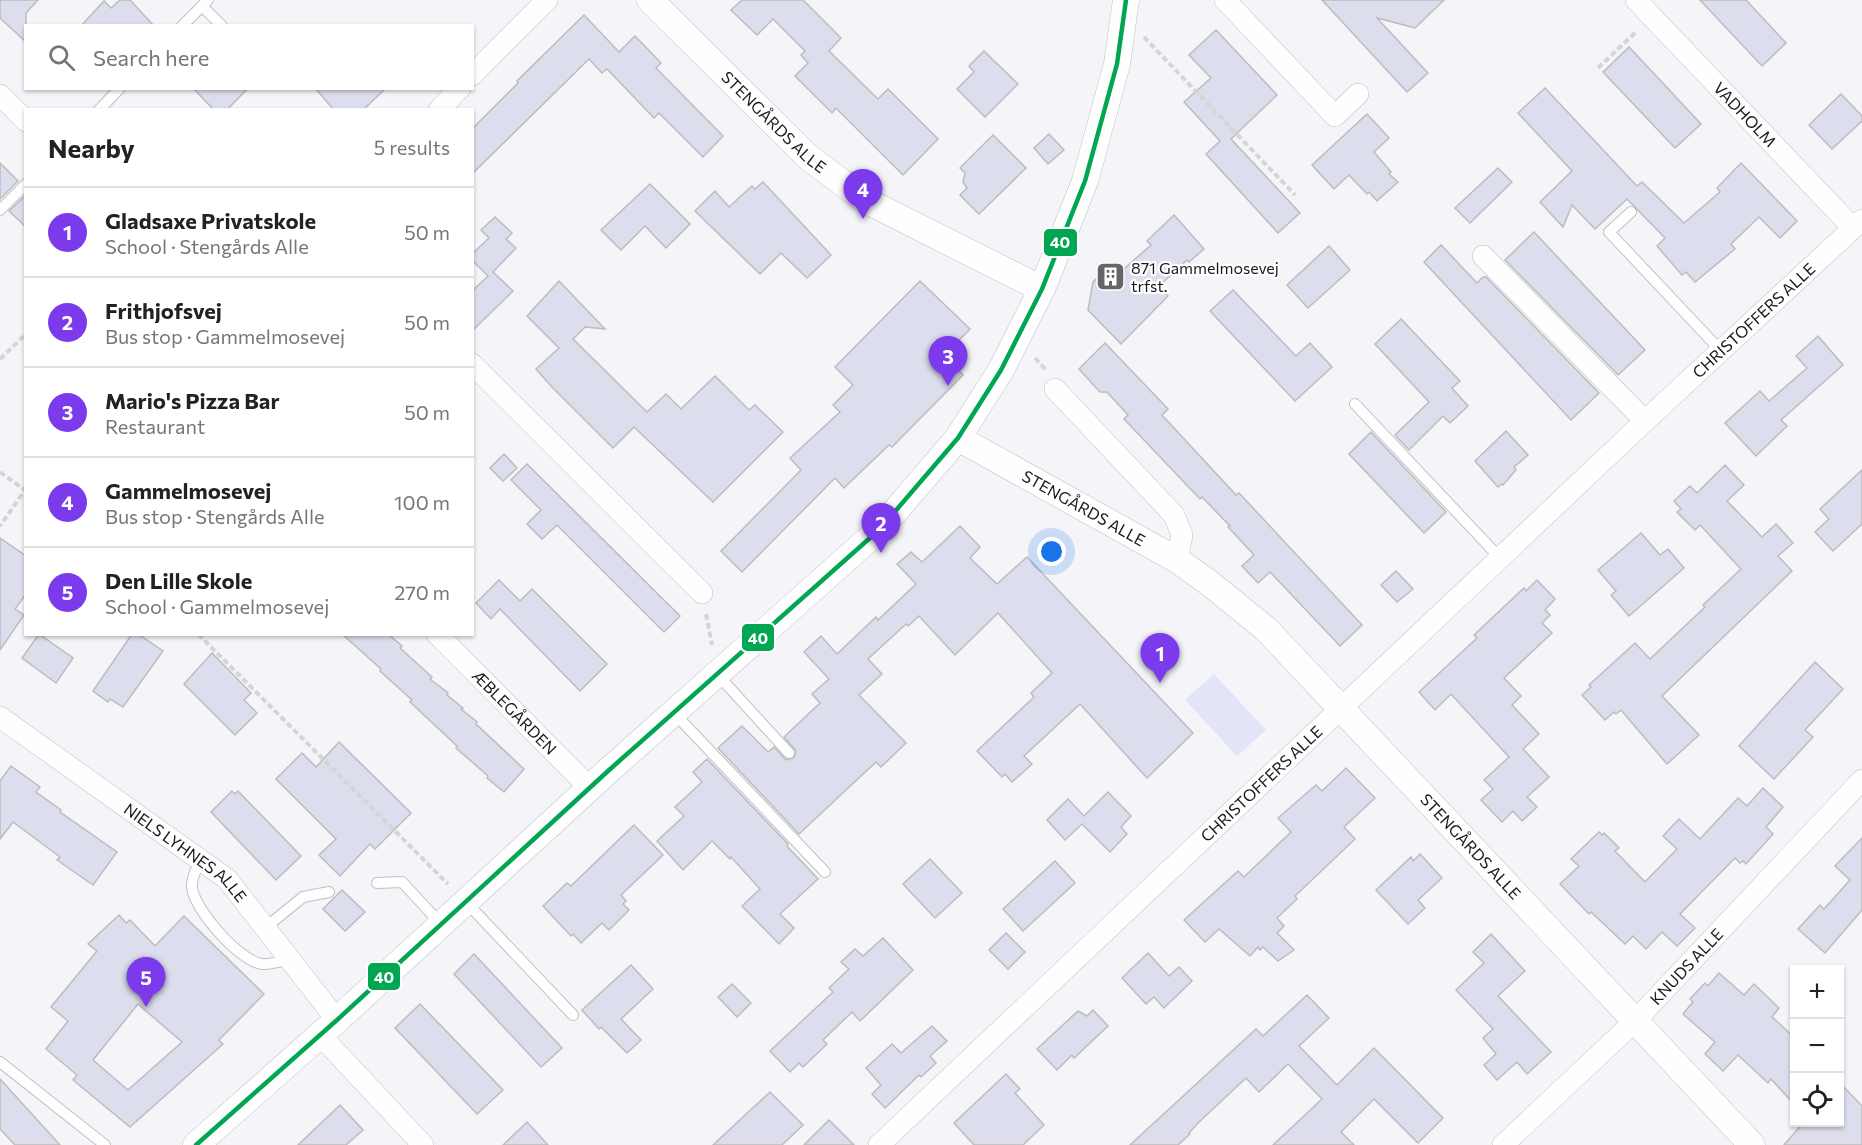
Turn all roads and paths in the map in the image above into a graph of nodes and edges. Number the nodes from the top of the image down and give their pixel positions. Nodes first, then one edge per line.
1 (547, 0) edge
2 (650, 0) edge
3 (1225, 0) edge
4 (1636, 0) edge
5 (205, 3) edge
6 (1125, 12) edge
7 (184, 24) edge
8 (221, 24) edge
9 (474, 73) edge
10 (118, 90) edge
11 (458, 90) edge
12 (1358, 94) dead end
13 (0, 95) edge
14 (101, 108) edge
15 (441, 108) edge
16 (24, 119) edge
17 (24, 186) edge
18 (1295, 195) dead end
19 (0, 210) edge
20 (1631, 212) dead end
21 (1858, 224) edge
22 (1483, 256) dead end
23 (1042, 289) junction
24 (24, 336) edge
25 (1017, 340) junction
26 (1721, 351) junction
27 (0, 359) edge
28 (474, 366) edge
29 (1055, 389) joint
30 (1355, 404) dead end
31 (1644, 421) junction
32 (958, 438) junction
33 (0, 472) edge
34 (24, 489) edge
35 (24, 493) edge
36 (0, 526) edge
37 (1500, 558) junction
38 (1177, 560) junction
39 (702, 593) joint
40 (200, 636) edge
41 (439, 636) edge
42 (717, 674) junction
43 (1340, 708) junction
44 (674, 713) junction
45 (0, 717) edge
46 (789, 753) dead end
47 (1862, 780) edge
48 (590, 788) junction
49 (200, 860) junction
50 (825, 872) dead end
51 (377, 883) dead end
52 (330, 892) dead end
53 (466, 902) junction
54 (441, 924) junction
55 (265, 928) junction
56 (289, 959) junction
57 (573, 1015) dead end
58 (1635, 1021) junction
59 (329, 1028) junction
60 (0, 1062) edge
61 (105, 1145) edge
62 (196, 1145) edge
63 (423, 1145) edge
64 (879, 1145) edge
65 (1503, 1145) edge
66 (1752, 1145) edge

1 - 9 street
2 - 23 street, STENGÅRDS ALLE
3 - 12 street
4 - 21 street, VADHOLM
5 - 7 lane
5 - 8 lane
6 - 18 path
6 - 23 street
10 - 14 lane
11 - 15 street
13 - 16 street
17 - 19 lane
20 - 26 lane
21 - 26 street, CHRISTOFFERS ALLE
22 - 31 street
23 - 25 street
24 - 27 path
25 - 29 path
25 - 32 street
26 - 31 street, CHRISTOFFERS ALLE
28 - 39 street
29 - 38 street
30 - 37 lane
31 - 37 street, CHRISTOFFERS ALLE
32 - 38 street, STENGÅRDS ALLE
32 - 42 street
33 - 34 path
35 - 36 path
37 - 43 street, CHRISTOFFERS ALLE
38 - 43 street, STENGÅRDS ALLE
39 - 42 path
40 - 53 path
41 - 48 street, ÆBLEGÅRDEN
42 - 44 street
42 - 46 lane
43 - 58 street, STENGÅRDS ALLE
43 - 64 street, CHRISTOFFERS ALLE
44 - 48 street
44 - 50 lane
45 - 49 street, NIELS LYHNES ALLE
47 - 58 street, KNUDS ALLE
48 - 53 street
49 - 55 street, NIELS LYHNES ALLE
49 - 56 lane
51 - 54 lane
52 - 55 lane
53 - 54 street
53 - 57 lane
54 - 59 street
55 - 56 street, NIELS LYHNES ALLE
56 - 59 street, NIELS LYHNES ALLE
58 - 65 street, KNUDS ALLE
58 - 66 street, STENGÅRDS ALLE
59 - 62 street
59 - 63 street, NIELS LYHNES ALLE
60 - 61 lane

